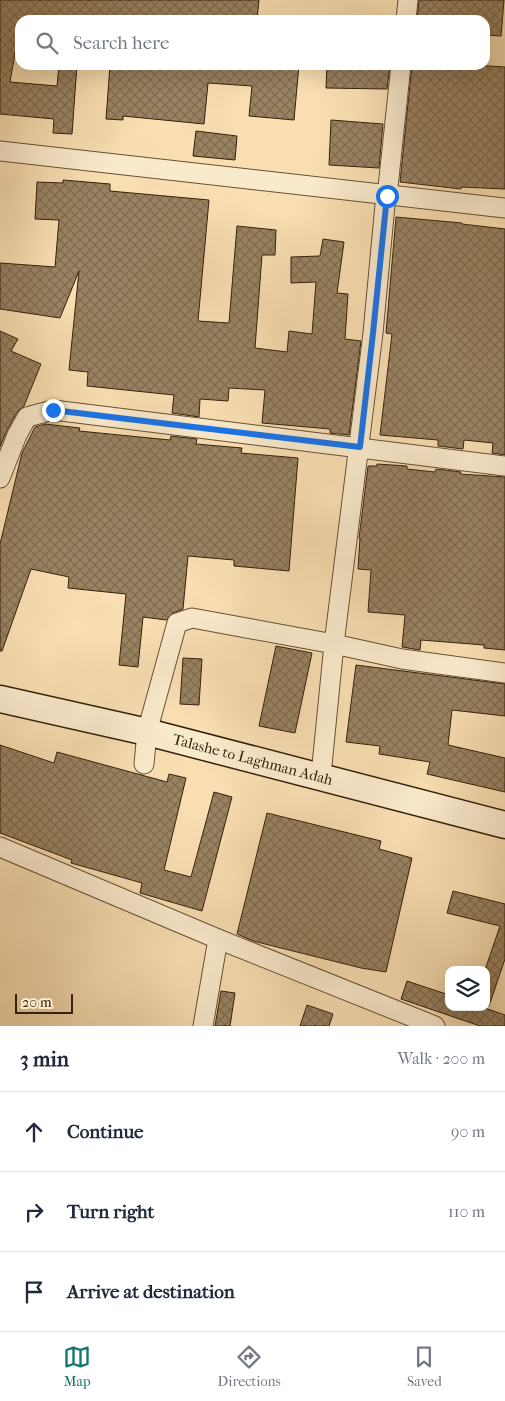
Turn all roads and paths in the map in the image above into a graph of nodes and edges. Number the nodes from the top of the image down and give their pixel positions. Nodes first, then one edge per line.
1 (408, 0) edge
2 (406, 15) edge
3 (400, 70) edge
4 (0, 151) edge
5 (387, 196) junction
6 (505, 208) edge
7 (360, 447) junction
8 (505, 466) edge
9 (0, 478) edge
10 (334, 644) junction
11 (505, 673) edge
12 (0, 699) edge
13 (147, 732) junction
14 (144, 764) dead end
15 (319, 778) junction
16 (505, 825) edge
17 (0, 847) edge
18 (218, 939) junction
19 (203, 1026) edge
20 (435, 1026) edge

1 - 2 street
3 - 5 street
4 - 5 street
5 - 6 street
5 - 7 street
7 - 8 street
7 - 9 street
7 - 10 street
10 - 11 street
10 - 13 street
10 - 15 street
12 - 13 main road, Talashe to Laghman Adah
13 - 14 street
13 - 15 main road, Talashe to Laghman Adah
15 - 16 main road, Talashe to Laghman Adah
17 - 18 street
18 - 19 street
18 - 20 street

